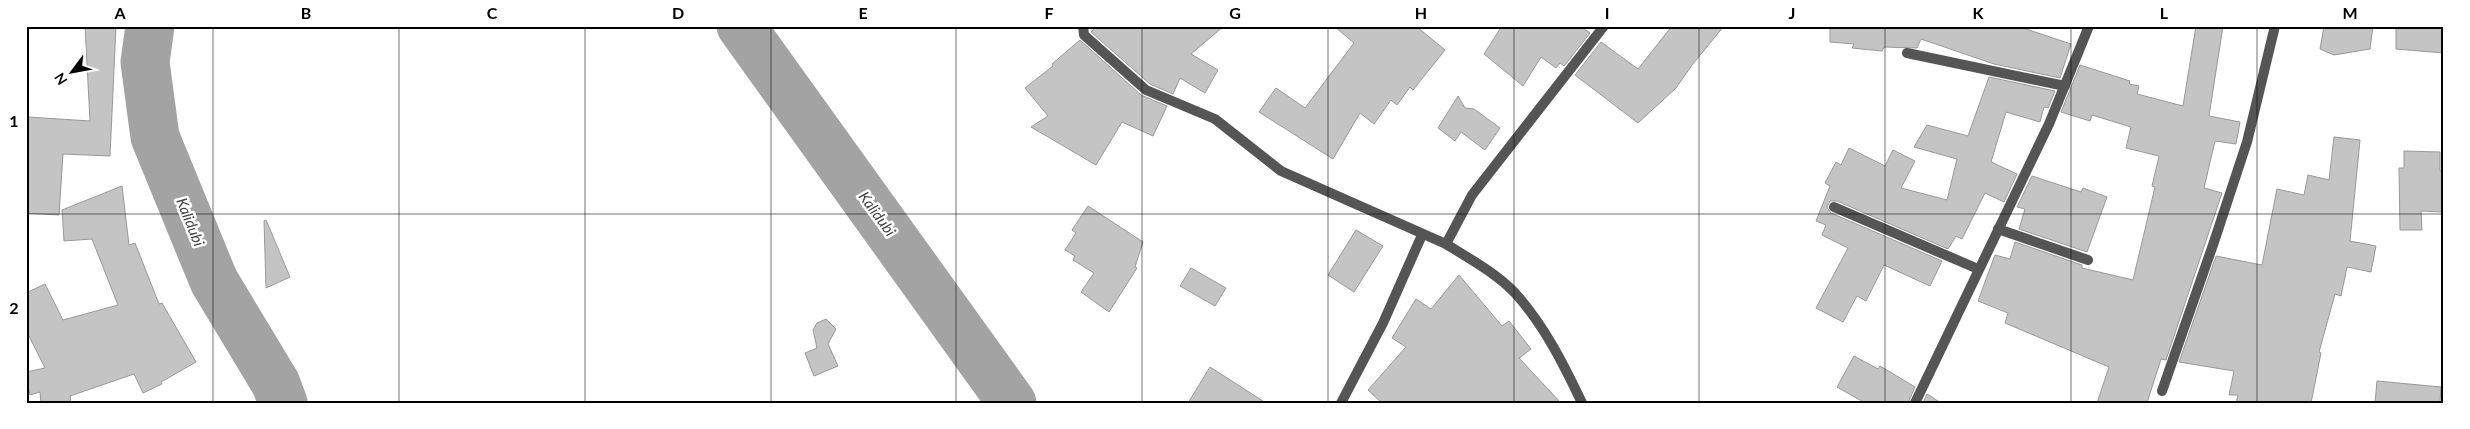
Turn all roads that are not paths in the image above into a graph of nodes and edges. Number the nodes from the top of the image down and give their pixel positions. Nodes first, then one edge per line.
1 (1083, 26) edge
2 (1604, 26) edge
3 (2089, 26) edge
4 (2274, 26) edge
5 (1907, 53) dead end
6 (2065, 86) junction
7 (1834, 207) dead end
8 (1998, 229) junction
9 (1422, 235) junction
10 (1446, 244) junction
11 (2088, 260) dead end
12 (1978, 268) junction
13 (2162, 391) dead end
14 (1341, 403) edge
15 (1582, 403) edge
16 (1914, 403) edge

1 - 9 street
2 - 10 street
3 - 6 street
4 - 13 street
5 - 6 street
6 - 8 street
7 - 12 street
8 - 11 street
8 - 12 street
9 - 10 street
9 - 14 street
10 - 15 street
12 - 16 street

